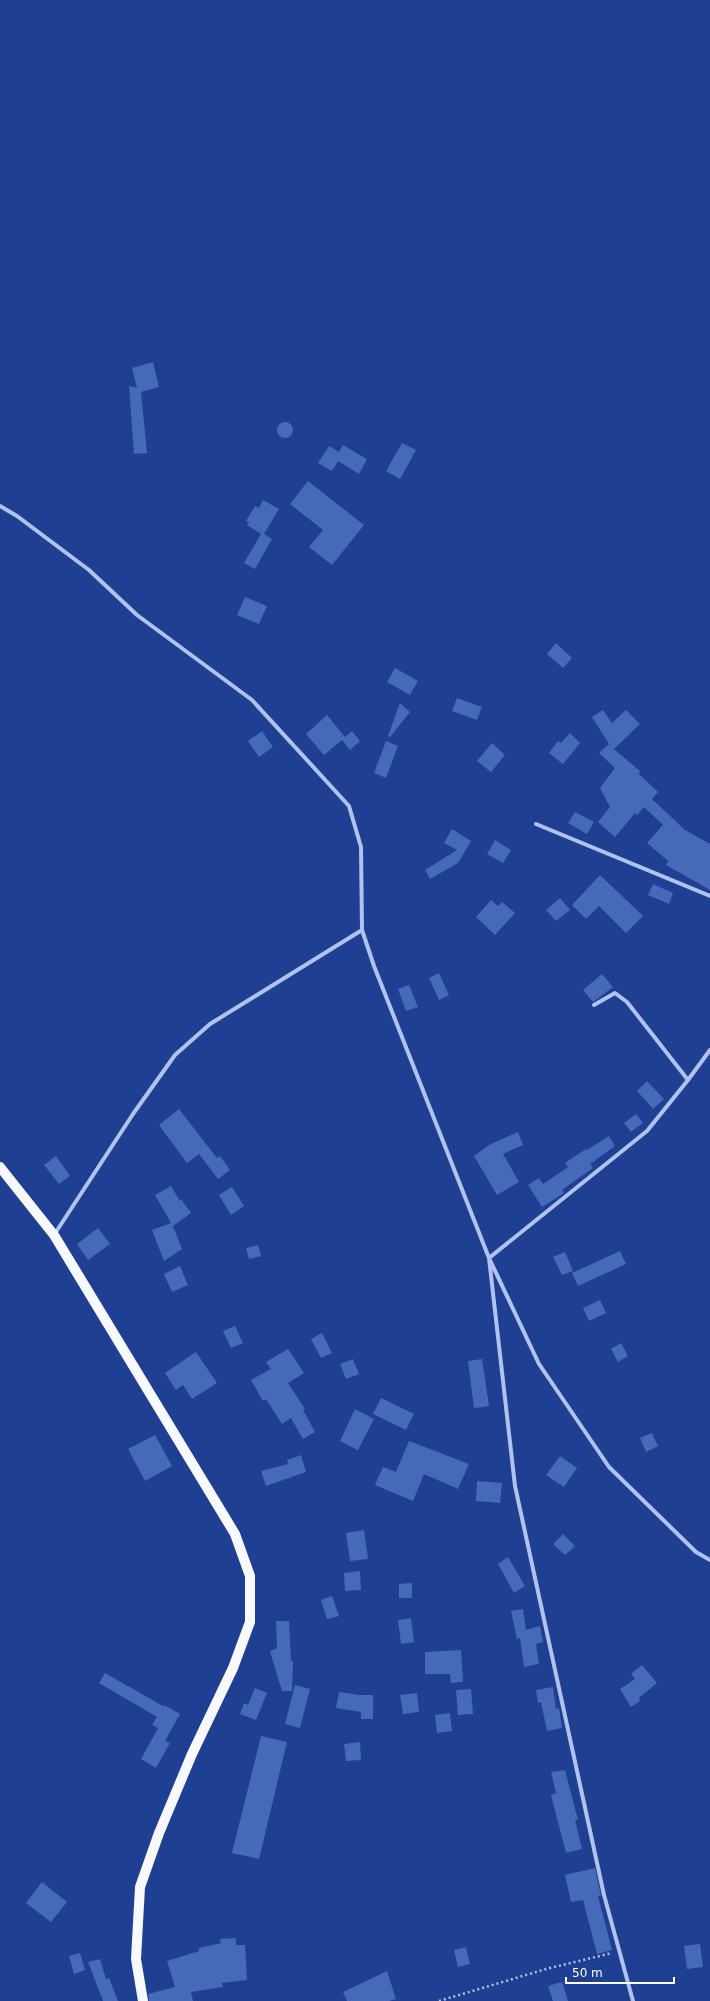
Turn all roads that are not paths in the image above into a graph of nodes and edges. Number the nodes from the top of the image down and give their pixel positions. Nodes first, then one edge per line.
1 (0, 506) edge
2 (536, 824) dead end
3 (710, 896) edge
4 (362, 930) junction
5 (594, 1005) dead end
6 (710, 1050) edge
7 (688, 1080) junction
8 (0, 1167) edge
9 (54, 1235) junction
10 (489, 1258) junction
11 (710, 1560) edge
12 (144, 2001) edge
13 (633, 2001) edge

1 - 4 street
2 - 3 street
4 - 9 street
4 - 10 street
5 - 7 street
6 - 7 street
7 - 10 street
8 - 9 main road
9 - 12 main road
10 - 11 street
10 - 13 street

